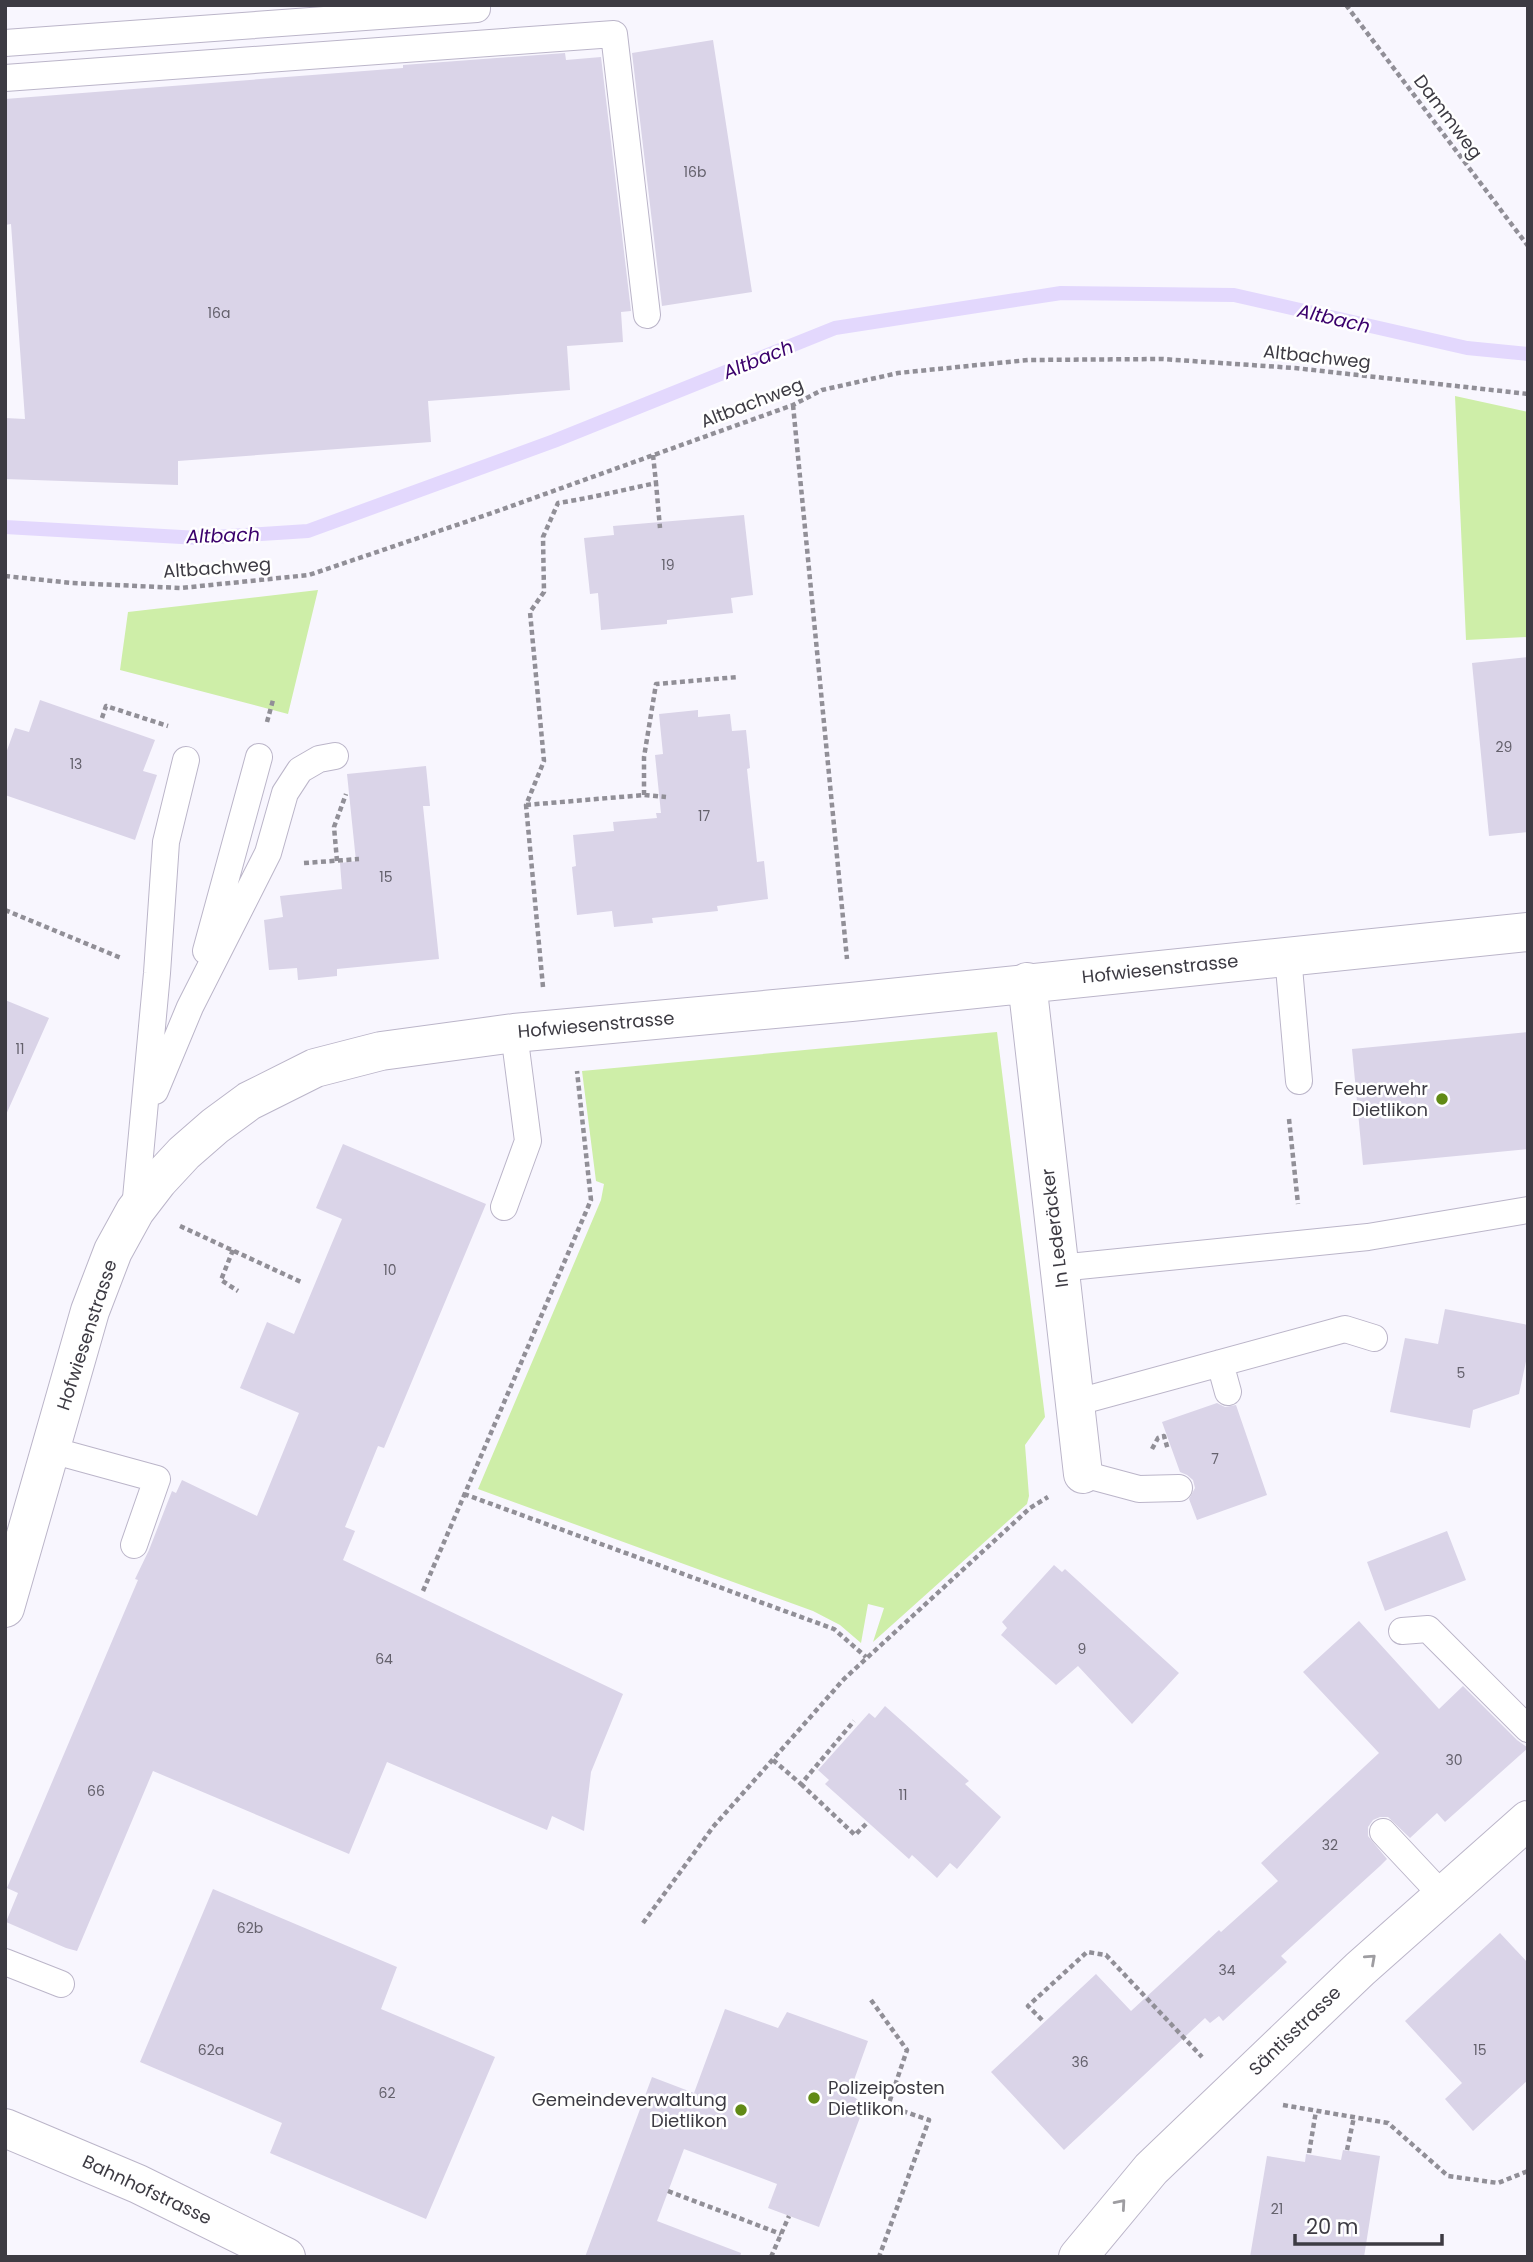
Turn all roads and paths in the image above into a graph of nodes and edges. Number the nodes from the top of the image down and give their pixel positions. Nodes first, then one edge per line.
1 (477, 5) edge
2 (1346, 5) edge
3 (5, 43) edge
4 (5, 78) edge
5 (1528, 246) edge
6 (647, 315) dead end
7 (1528, 394) edge
8 (793, 405) junction
9 (653, 455) junction
10 (656, 484) junction
11 (660, 528) dead end
12 (5, 576) edge
13 (738, 677) dead end
14 (102, 718) dead end
15 (335, 756) dead end
16 (259, 757) dead end
17 (186, 760) joint
18 (346, 794) dead end
19 (644, 794) junction
20 (666, 797) dead end
21 (526, 805) junction
22 (359, 859) dead end
23 (337, 861) junction
24 (317, 862) dead end
25 (5, 910) edge
26 (1528, 932) edge
27 (110, 953) dead end
28 (1288, 956) junction
29 (848, 970) dead end
30 (1027, 982) junction
31 (544, 999) dead end
32 (190, 1007) junction
33 (514, 1033) junction
34 (577, 1063) dead end
35 (1299, 1081) dead end
36 (145, 1115) junction
37 (1293, 1154) dead end
38 (1296, 1180) dead end
39 (504, 1207) dead end
40 (1528, 1210) edge
41 (153, 1216) junction
42 (233, 1250) junction
43 (1059, 1268) junction
44 (302, 1282) dead end
45 (238, 1291) dead end
46 (1374, 1338) dead end
47 (1220, 1363) junction
48 (1228, 1392) dead end
49 (1074, 1403) junction
50 (1158, 1438) dead end
51 (51, 1450) junction
52 (1168, 1450) dead end
53 (1083, 1474) joint
54 (1179, 1488) dead end
55 (464, 1494) junction
56 (1030, 1508) dead end
57 (134, 1545) dead end
58 (423, 1591) dead end
59 (5, 1608) edge
60 (1402, 1631) dead end
61 (866, 1657) junction
62 (853, 1721) dead end
63 (1528, 1729) edge
64 (773, 1759) junction
65 (801, 1784) junction
66 (1528, 1820) edge
67 (866, 1824) dead end
68 (1382, 1832) dead end
69 (1443, 1896) junction
70 (643, 1923) dead end
71 (5, 1962) edge
72 (61, 1984) dead end
73 (871, 2000) dead end
74 (1042, 2020) dead end
75 (1210, 2066) dead end
76 (1277, 2104) dead end
77 (1316, 2111) junction
78 (1354, 2117) junction
79 (5, 2128) edge
80 (1347, 2150) dead end
81 (1309, 2153) dead end
82 (1528, 2171) edge
83 (668, 2191) dead end
84 (789, 2216) dead end
85 (781, 2234) junction
86 (286, 2257) edge
87 (771, 2257) edge
88 (879, 2257) edge
89 (1078, 2257) edge

1 - 3 lane
2 - 5 path, Dammweg
4 - 6 lane
7 - 8 path, Altbachweg
8 - 9 path, Altbachweg
8 - 29 path
9 - 10 path
9 - 12 path, Altbachweg
10 - 11 path
10 - 21 path
13 - 19 path
14 - 17 path
15 - 32 lane
16 - 32 lane
17 - 36 lane
18 - 23 path
19 - 20 path
19 - 21 path
21 - 31 path
22 - 23 path
23 - 24 path
25 - 27 path
26 - 28 street, Hofwiesenstrasse
28 - 30 street, Hofwiesenstrasse
28 - 35 lane
30 - 33 street, Hofwiesenstrasse
30 - 43 street, In Lederäcker
32 - 36 lane
33 - 39 lane
33 - 41 street, Hofwiesenstrasse
34 - 55 path
36 - 41 lane
37 - 38 path
40 - 43 lane
41 - 42 path
41 - 51 street, Hofwiesenstrasse
42 - 44 path
42 - 45 path
43 - 49 street, In Lederäcker
46 - 47 lane
47 - 48 lane
47 - 49 lane
49 - 53 street, In Lederäcker
50 - 52 path
51 - 57 lane
51 - 59 street, Hofwiesenstrasse
53 - 54 lane
55 - 58 path
55 - 61 path
56 - 61 path
60 - 63 lane
61 - 64 path
62 - 65 path
64 - 65 path
64 - 70 path
65 - 67 path
66 - 69 street, Säntisstrasse
68 - 69 lane
89 -> 69 street, Säntisstrasse
71 - 72 lane
73 - 88 path
74 - 75 path
76 - 77 path
77 - 78 path
77 - 81 path
78 - 80 path
78 - 82 path
79 - 86 street, Bahnhofstrasse
83 - 85 path
84 - 85 path
85 - 87 path

